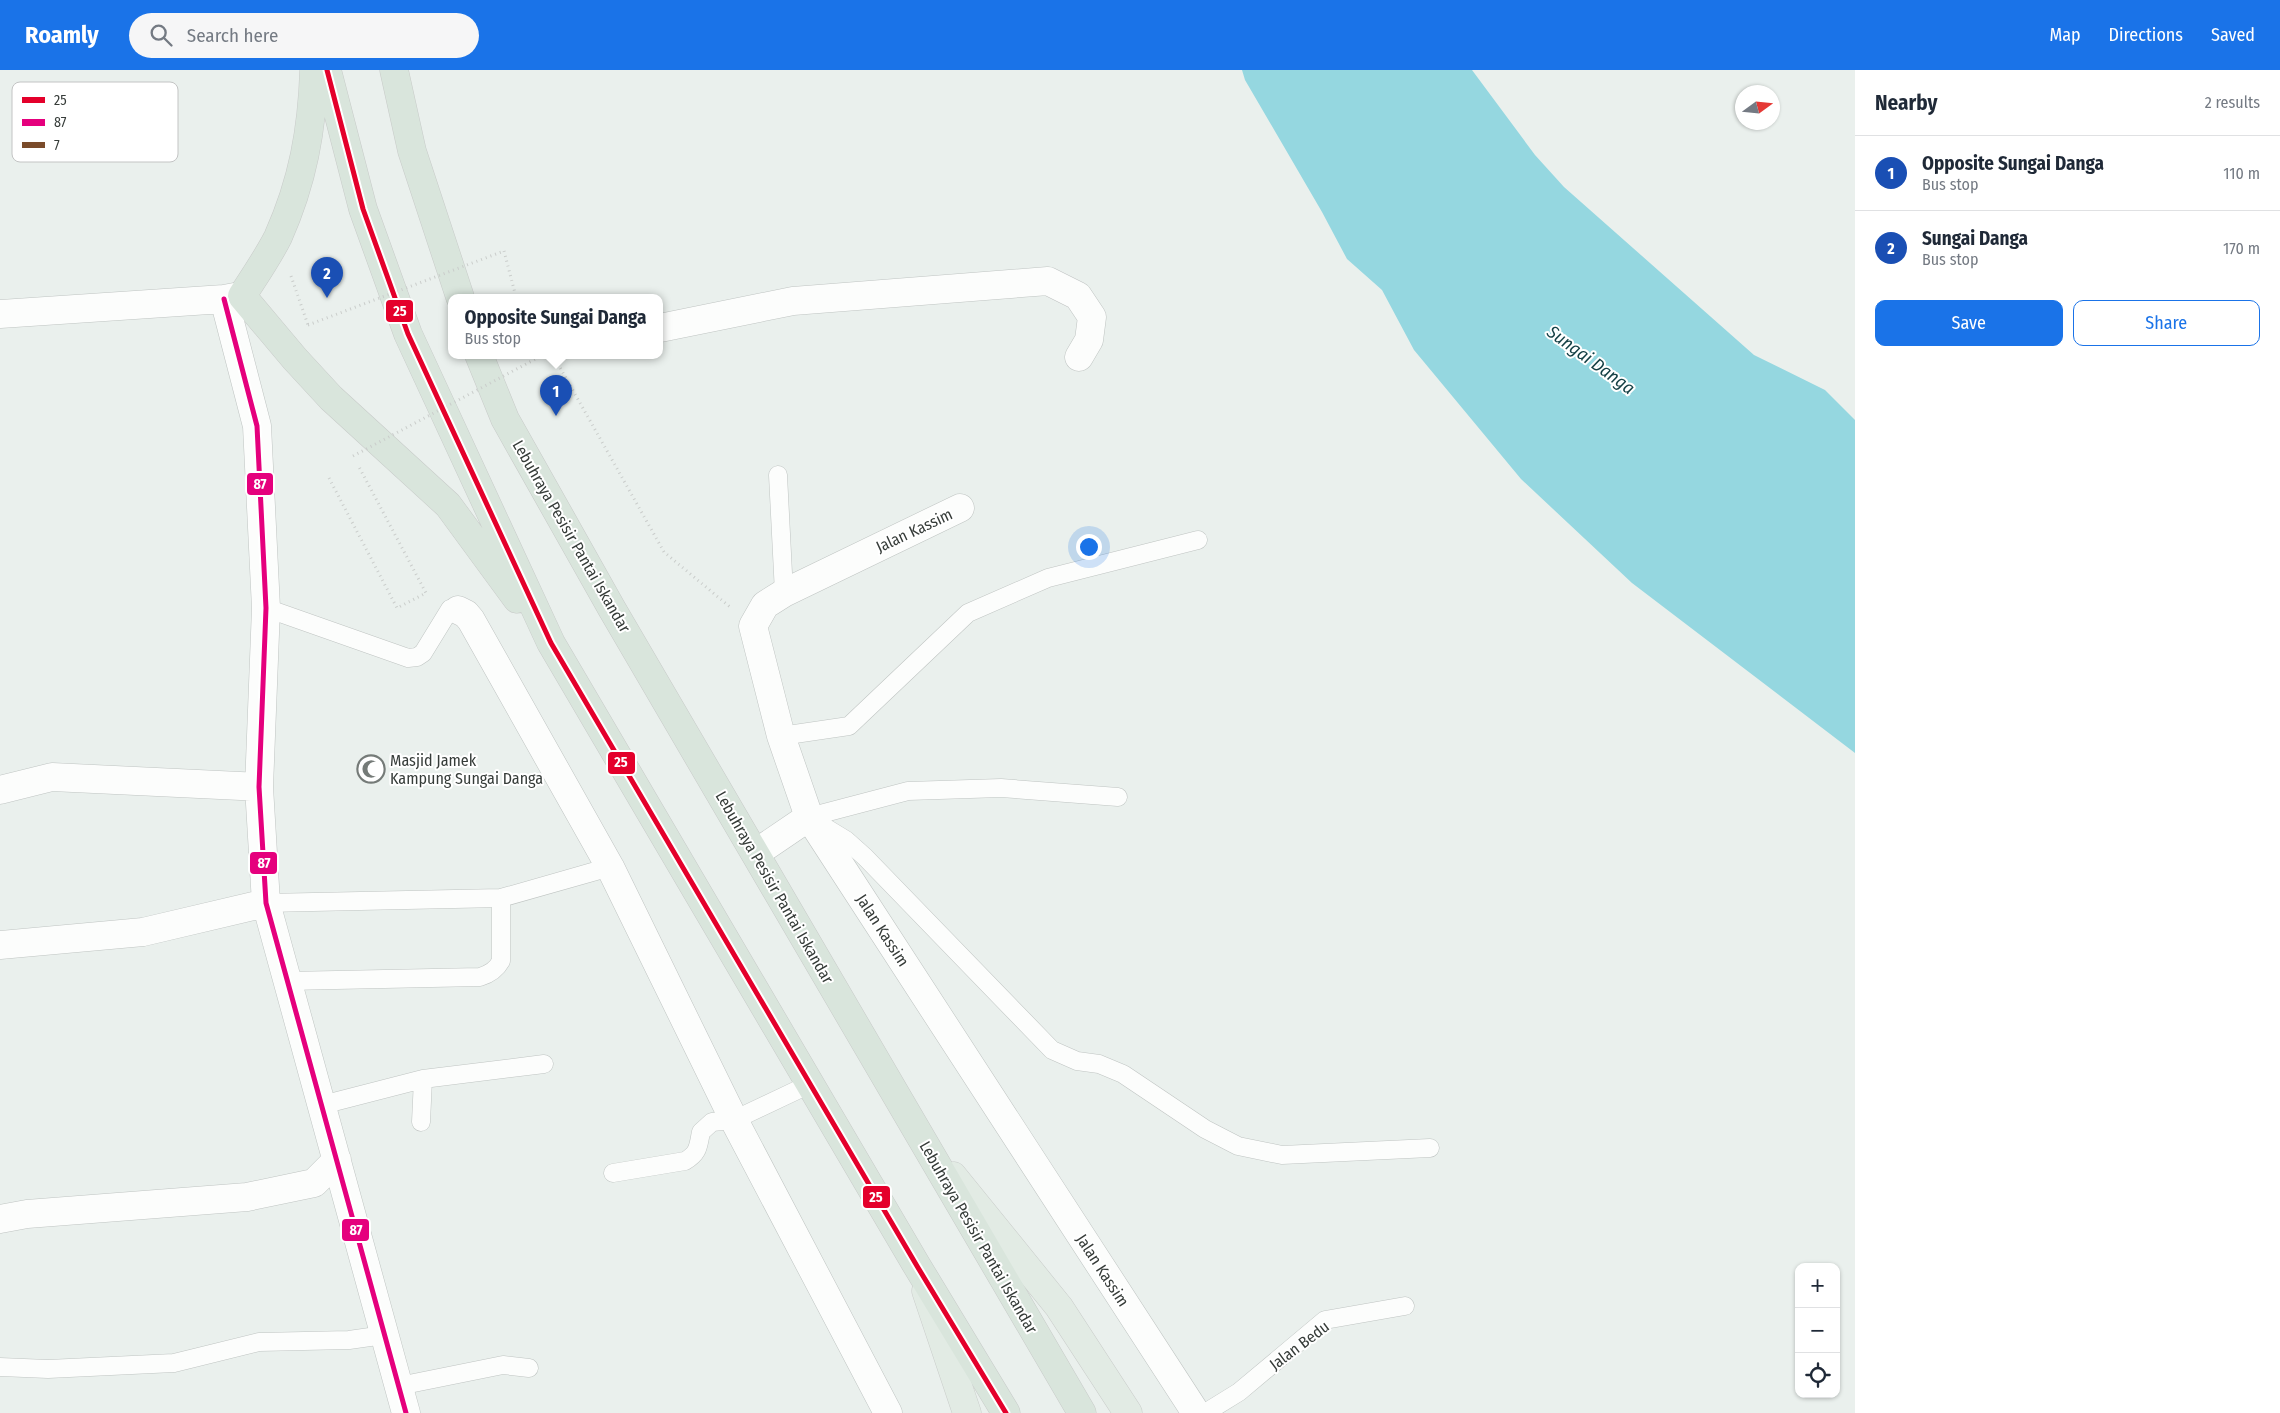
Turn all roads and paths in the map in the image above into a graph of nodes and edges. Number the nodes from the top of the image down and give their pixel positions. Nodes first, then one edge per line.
1 (314, 70) edge
2 (327, 70) edge
3 (394, 70) edge
4 (296, 288) dead end
5 (459, 294) edge
6 (515, 294) edge
7 (233, 298) junction
8 (0, 314) edge
9 (663, 327) edge
10 (1078, 357) dead end
11 (485, 359) edge
12 (535, 359) edge
13 (555, 359) edge
14 (778, 475) dead end
15 (329, 478) dead end
16 (960, 508) dead end
17 (1198, 540) dead end
18 (784, 593) junction
19 (266, 608) junction
20 (458, 610) joint
21 (753, 626) junction
22 (551, 644) junction
23 (781, 736) junction
24 (259, 787) junction
25 (0, 790) edge
26 (1118, 797) dead end
27 (809, 817) junction
28 (756, 853) junction
29 (610, 867) junction
30 (501, 898) junction
31 (266, 902) junction
32 (0, 945) edge
33 (288, 981) junction
34 (544, 1064) dead end
35 (423, 1079) junction
36 (810, 1084) junction
37 (322, 1105) junction
38 (734, 1120) junction
39 (421, 1122) dead end
40 (919, 1134) junction
41 (1430, 1148) dead end
42 (337, 1160) junction
43 (613, 1173) dead end
44 (0, 1219) edge
45 (917, 1266) junction
46 (1405, 1306) dead end
47 (384, 1335) junction
48 (0, 1367) edge
49 (529, 1368) dead end
50 (398, 1386) junction
51 (406, 1413) edge
52 (888, 1413) edge
53 (967, 1413) edge
54 (1006, 1413) edge
55 (1082, 1413) edge
56 (1128, 1413) edge
57 (1196, 1413) edge
58 (1206, 1413) edge

1 - 7 highway
2 - 22 highway
3 - 5 highway
4 - 6 path, bridge
7 - 8 street
7 - 19 street
7 - 22 highway
9 - 10 street
11 - 28 highway, Lebuhraya Pesisir Pantai Iskandar
12 - 15 path, bridge
13 - 21 path
14 - 18 lane
16 - 18 street, Jalan Kassim
17 - 23 lane
18 - 21 street, Jalan Kassim
19 - 20 lane
19 - 24 street
20 - 29 street
21 - 23 street, Jalan Kassim
22 - 36 highway
23 - 27 street, Jalan Kassim
24 - 25 street
24 - 31 street
26 - 27 lane
27 - 28 street
27 - 41 lane
27 - 57 street, Jalan Kassim
28 - 40 highway, Lebuhraya Pesisir Pantai Iskandar
29 - 30 lane
29 - 38 street
30 - 31 lane
30 - 33 lane
31 - 32 street
31 - 33 street
33 - 37 street
34 - 35 lane
35 - 37 lane
35 - 39 lane
36 - 38 lane
36 - 45 highway
37 - 42 street
38 - 43 lane
38 - 52 street
40 - 55 highway, Lebuhraya Pesisir Pantai Iskandar
40 - 56 main road
42 - 44 street
42 - 47 street
45 - 53 main road
45 - 54 highway
46 - 58 lane, Jalan Bedu
47 - 48 lane
47 - 50 street
49 - 50 lane
50 - 51 street

